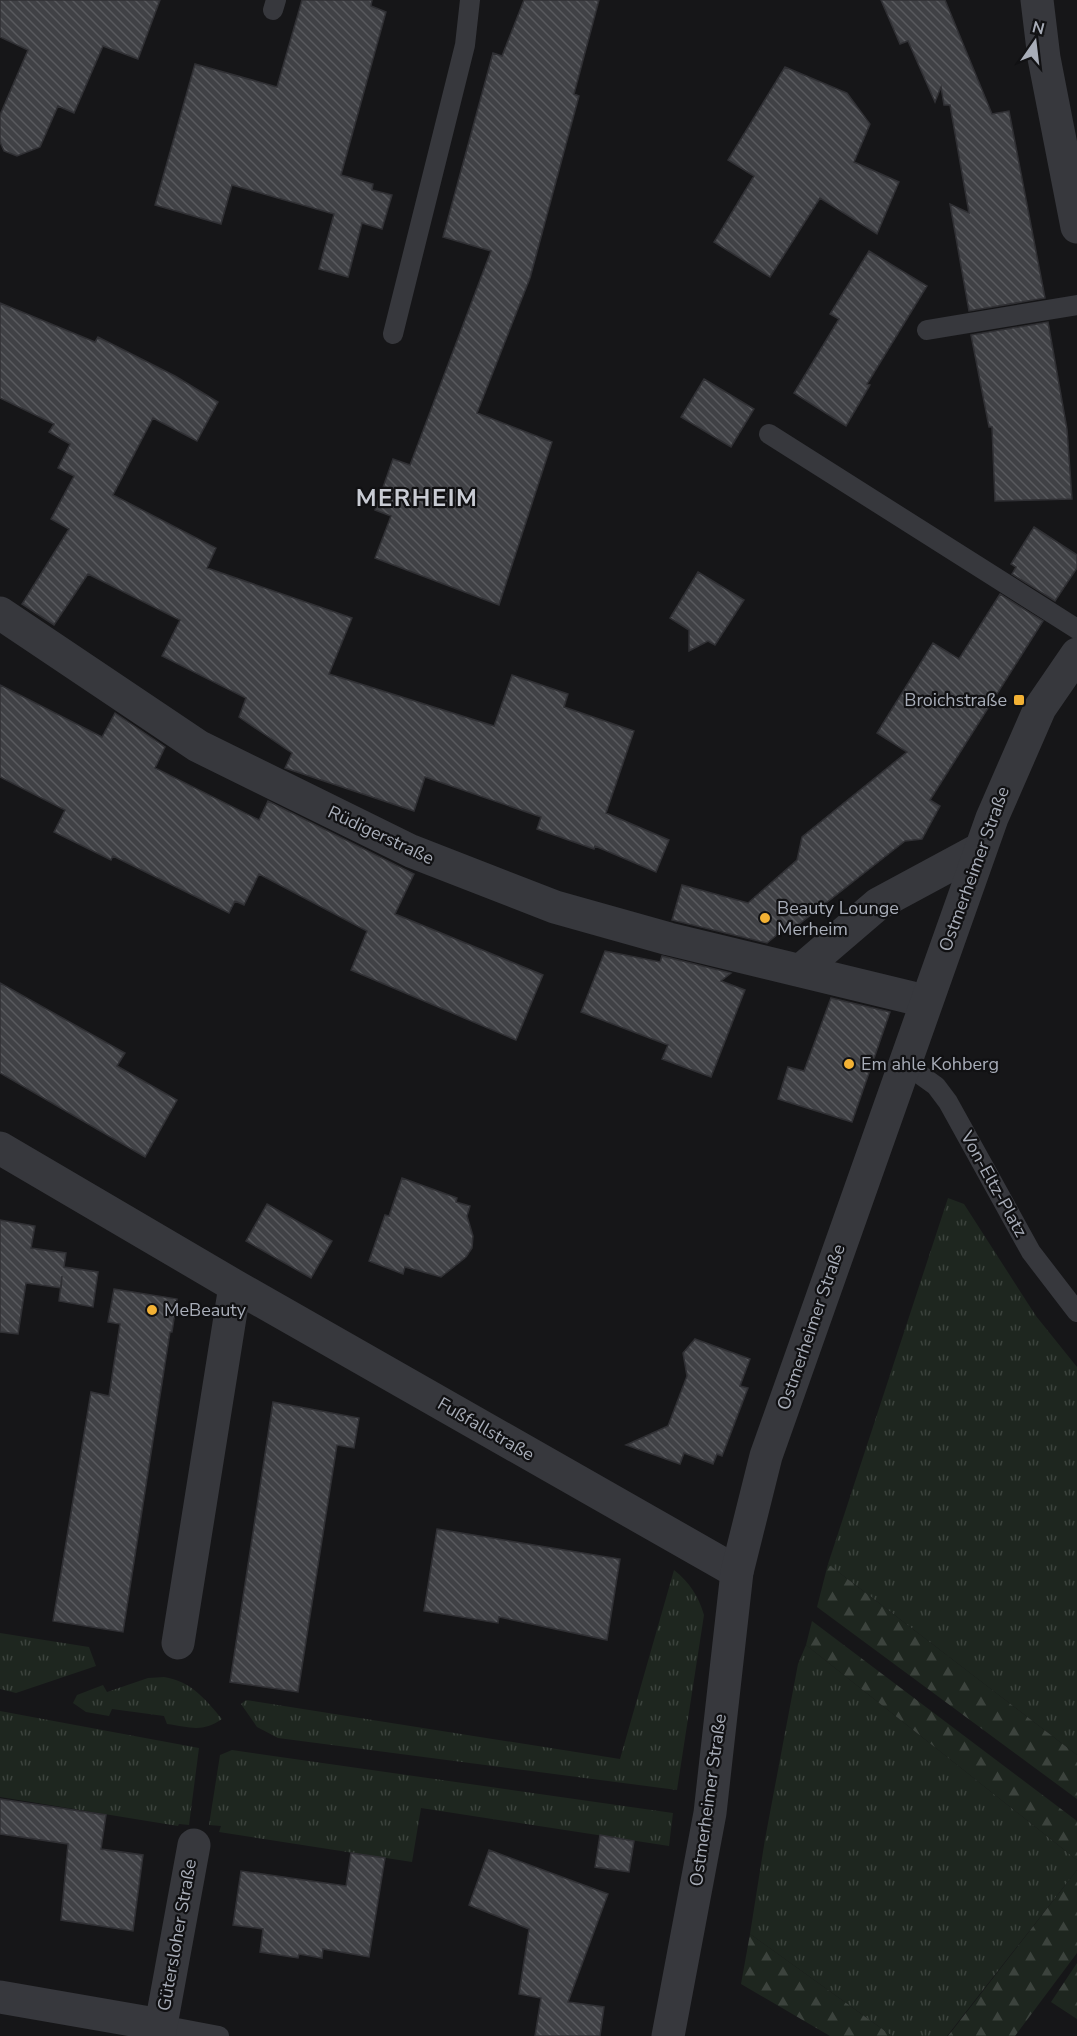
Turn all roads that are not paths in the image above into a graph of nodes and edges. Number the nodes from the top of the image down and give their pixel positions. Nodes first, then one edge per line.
1 (470, 0) edge
2 (1037, 0) edge
3 (1077, 227) edge
4 (1077, 305) edge
5 (927, 330) dead end
6 (393, 334) dead end
7 (769, 434) dead end
8 (0, 613) edge
9 (1077, 628) edge
10 (1077, 654) edge
11 (980, 849) junction
12 (801, 970) junction
13 (926, 1000) junction
14 (904, 1063) junction
15 (0, 1148) edge
16 (235, 1287) junction
17 (1077, 1312) edge
18 (737, 1572) junction
19 (178, 1643) dead end
20 (194, 1845) dead end
21 (0, 1997) edge
22 (160, 2030) edge
23 (219, 2036) edge
24 (668, 2036) edge

1 - 6 lane
2 - 3 street
4 - 5 lane
7 - 9 lane
8 - 12 street, Rüdigerstraße
10 - 11 street, Ostmerheimer Straße
11 - 12 street
11 - 13 street, Ostmerheimer Straße
12 - 13 street, Rüdigerstraße
13 - 14 street, Ostmerheimer Straße
14 - 17 lane, Von-Eltz-Platz
14 - 18 street, Ostmerheimer Straße
15 - 16 street, Fußfallstraße
16 - 18 street, Fußfallstraße
16 - 19 street
18 - 24 street, Ostmerheimer Straße
20 - 22 street, Gütersloher Straße
21 - 22 street, Gütersloher Straße
22 - 23 lane

